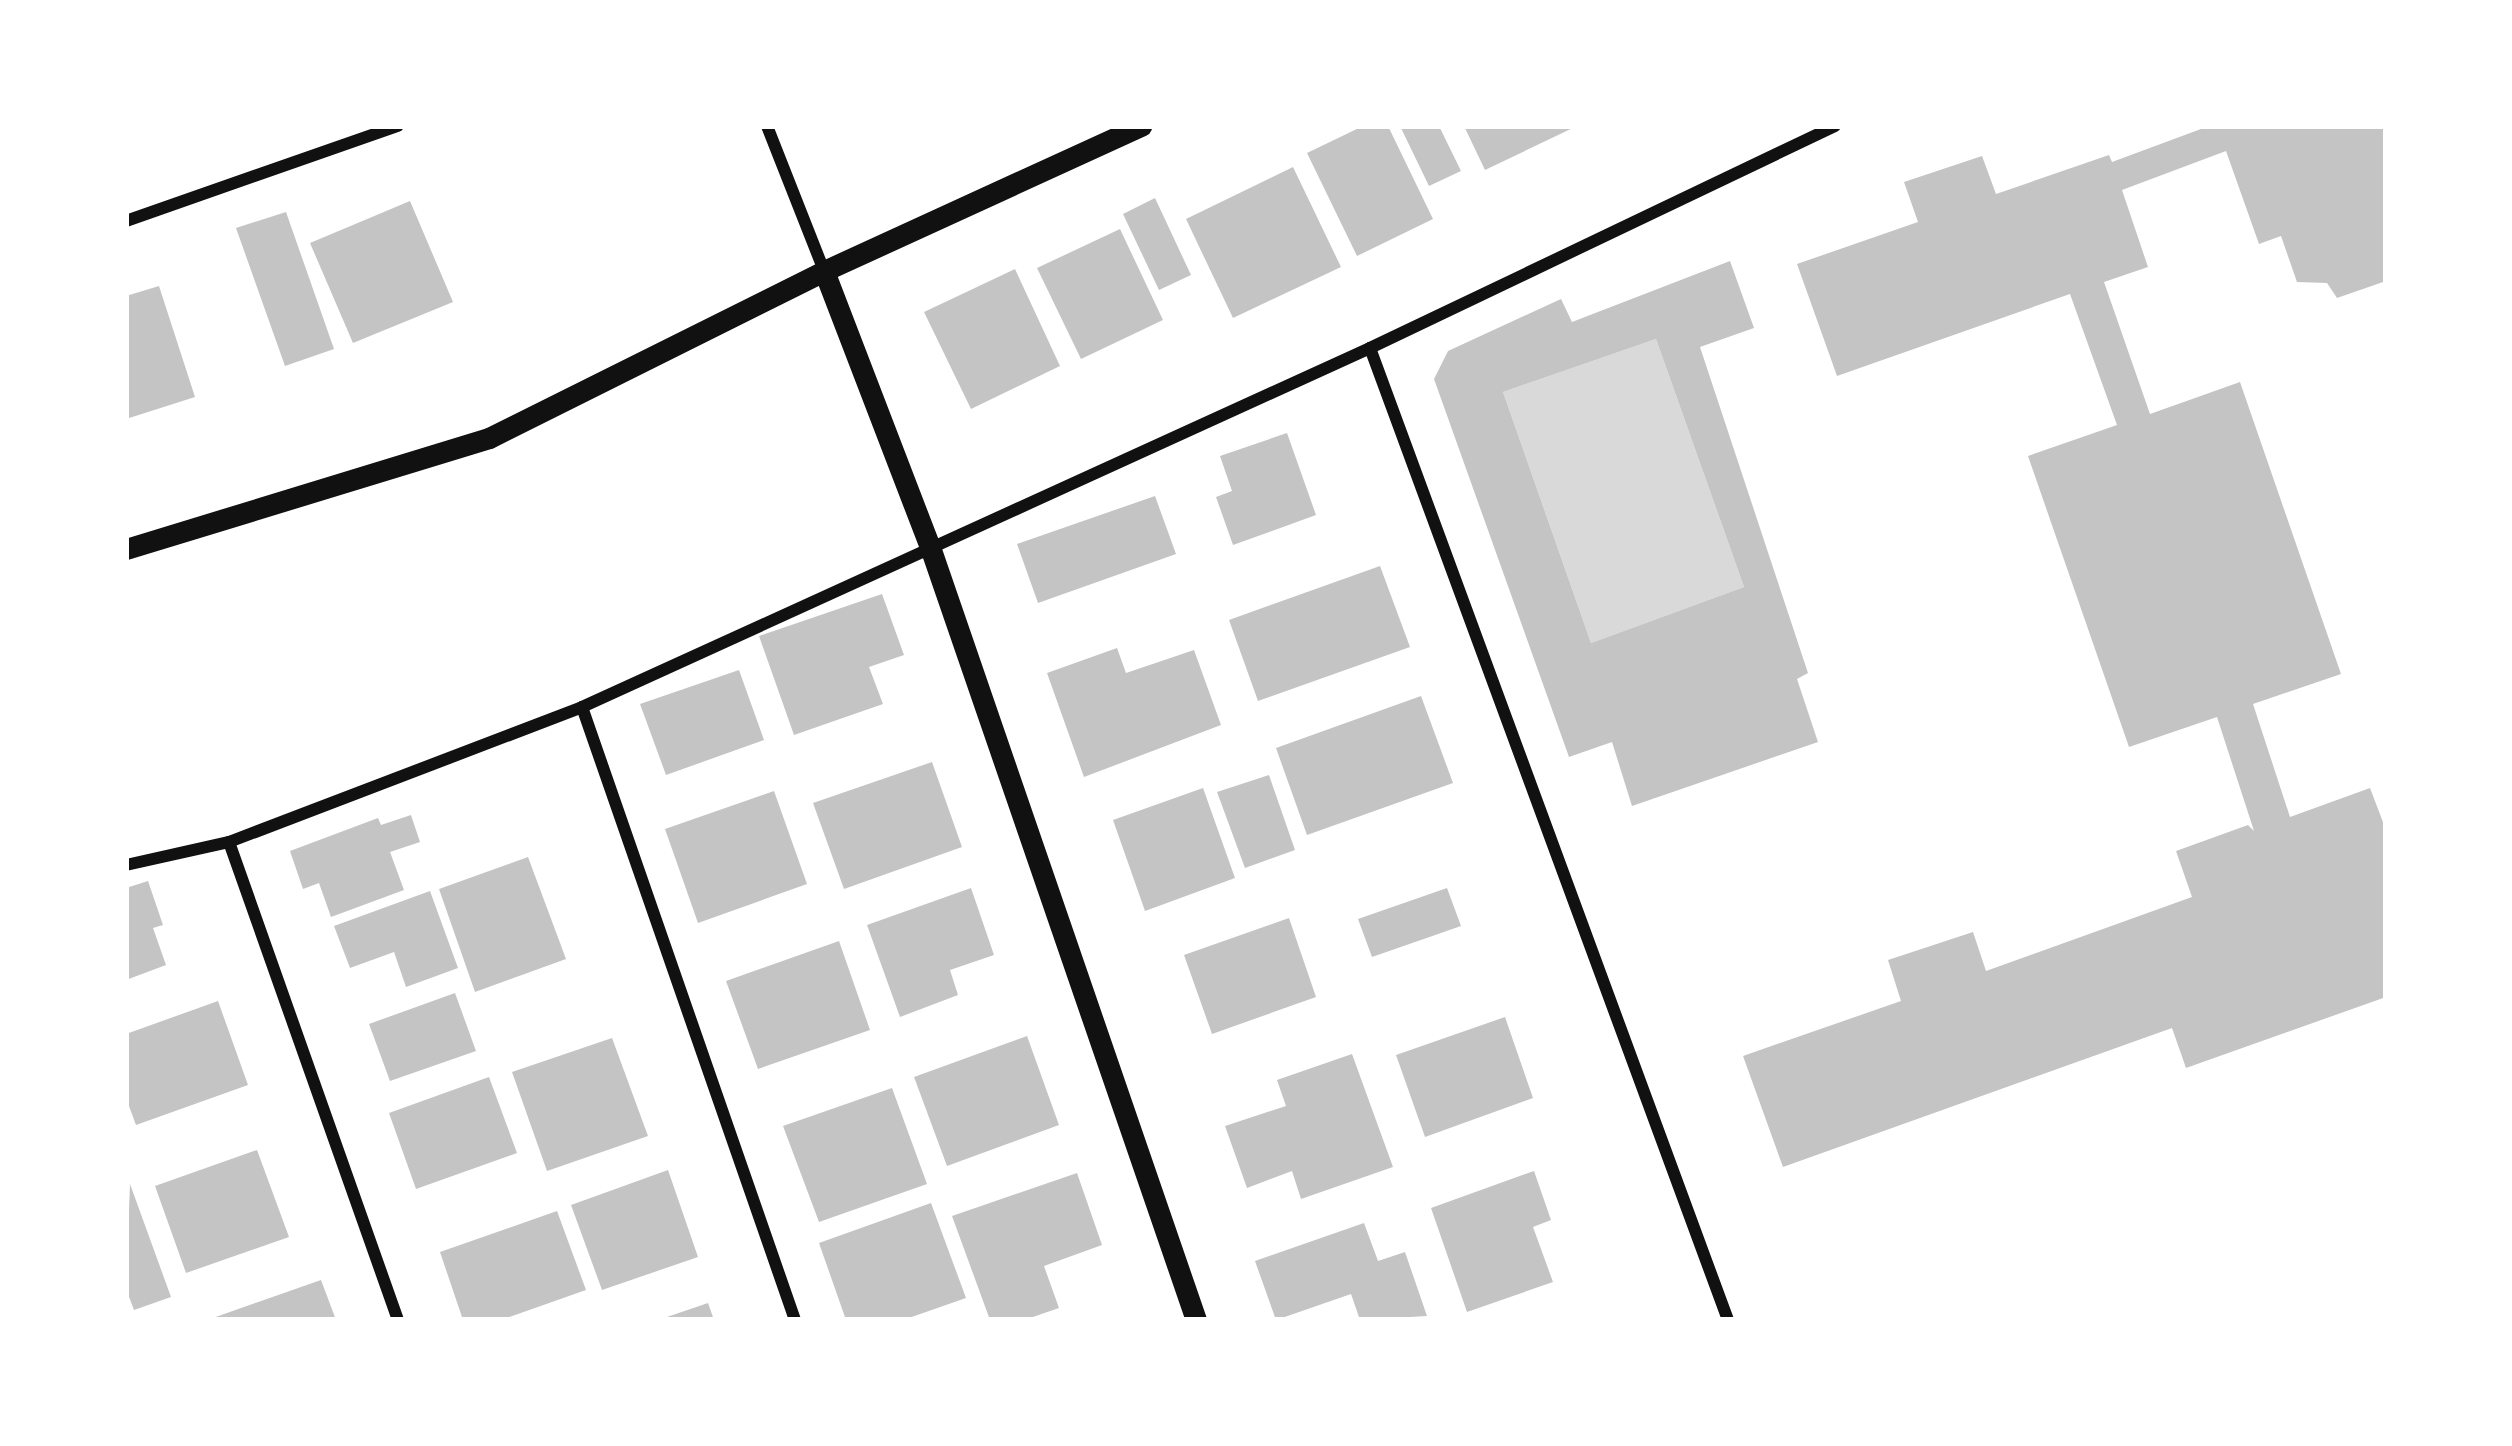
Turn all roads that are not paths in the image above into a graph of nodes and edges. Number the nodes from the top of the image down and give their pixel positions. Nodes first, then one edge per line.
1 (398, 126) edge
2 (767, 126) edge
3 (1141, 126) edge
4 (1835, 126) edge
5 (126, 221) edge
6 (824, 271) junction
7 (1370, 348) junction
8 (930, 548) junction
9 (126, 549) edge
10 (582, 706) junction
11 (230, 842) junction
12 (126, 865) edge
13 (398, 1320) edge
14 (795, 1320) edge
15 (1196, 1320) edge
16 (1728, 1320) edge

1 - 5 street
2 - 6 street
3 - 6 street
4 - 7 street
6 - 8 street
6 - 9 street
7 - 8 street
7 - 16 street
8 - 10 street
8 - 15 street
10 - 11 street
10 - 14 street
11 - 12 street
11 - 13 street

